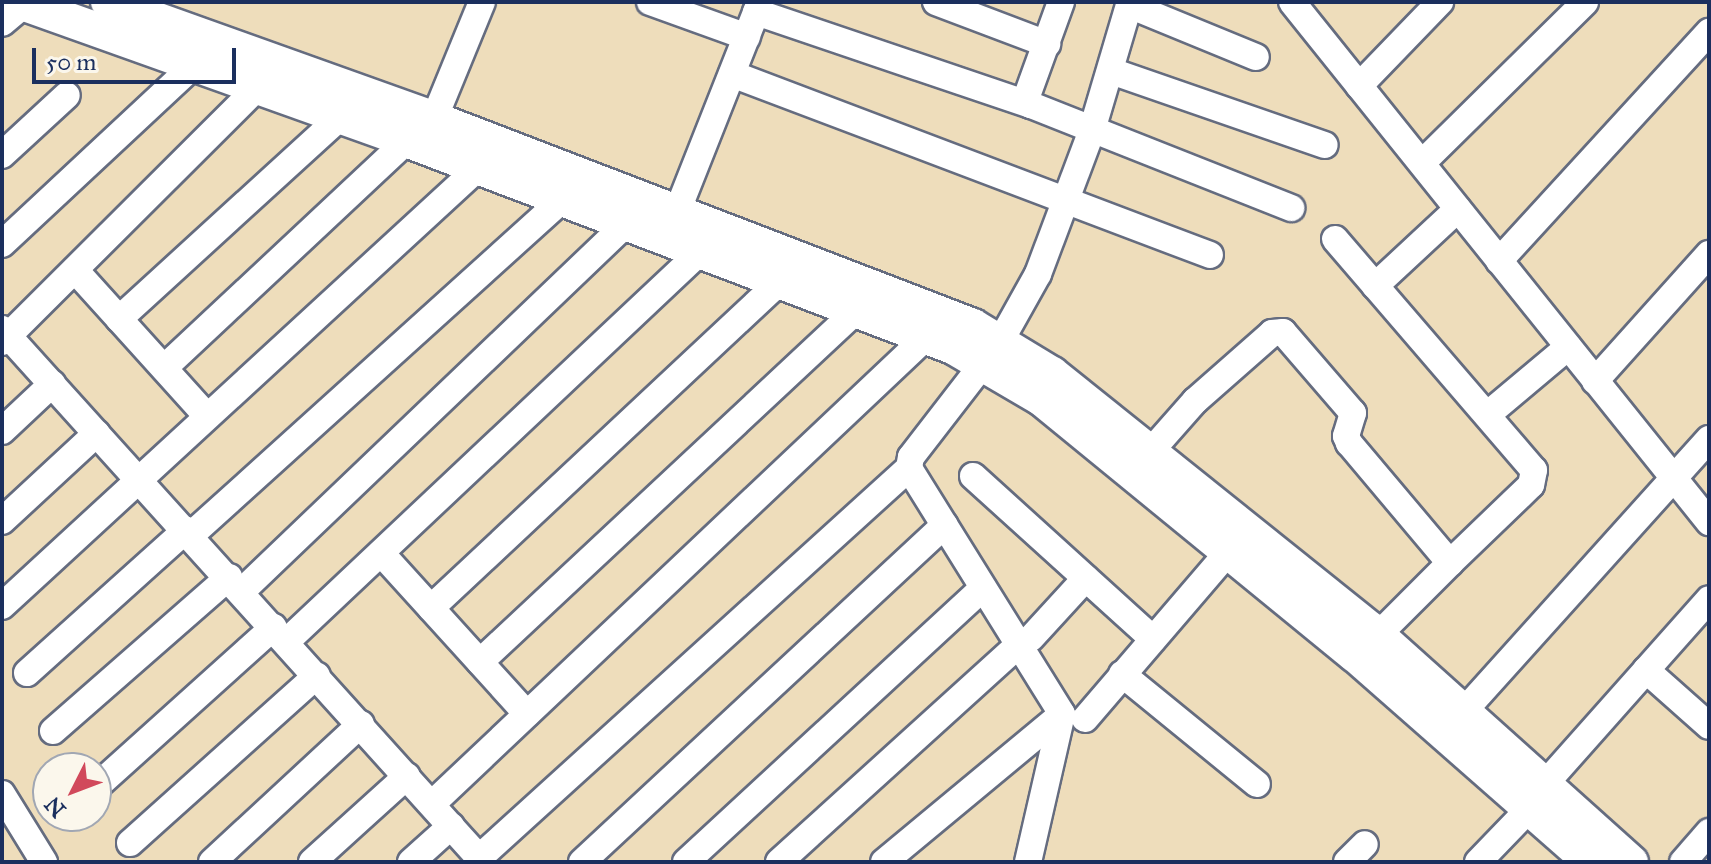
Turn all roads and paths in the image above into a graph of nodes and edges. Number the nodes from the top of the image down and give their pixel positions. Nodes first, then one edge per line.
1 (108, 2) edge
2 (482, 2) edge
3 (650, 2) edge
4 (936, 2) edge
5 (1061, 2) edge
6 (1292, 2) edge
7 (1440, 2) edge
8 (1585, 2) edge
9 (1130, 4) edge
10 (758, 7) edge
11 (18, 8) edge
12 (1709, 32) edge
13 (747, 37) junction
14 (1047, 44) junction
15 (1256, 57) dead end
16 (195, 64) junction
17 (1111, 71) junction
18 (732, 74) junction
19 (259, 86) junction
20 (1359, 86) junction
21 (67, 95) dead end
22 (1031, 105) junction
23 (341, 116) junction
24 (421, 130) junction
25 (1092, 130) junction
26 (1325, 145) dead end
27 (2, 155) edge
28 (1422, 163) junction
29 (479, 167) junction
30 (563, 199) junction
31 (1064, 201) junction
32 (1291, 208) dead end
33 (1458, 209) junction
34 (677, 212) junction
35 (627, 223) junction
36 (1335, 239) dead end
37 (2, 244) edge
38 (701, 251) junction
39 (1709, 254) edge
40 (1210, 255) dead end
41 (1499, 261) junction
42 (75, 270) junction
43 (781, 281) junction
44 (1375, 286) junction
45 (857, 310) junction
46 (119, 319) junction
47 (4, 335) edge
48 (927, 336) junction
49 (1568, 347) junction
50 (992, 354) junction
51 (164, 368) junction
52 (1595, 381) junction
53 (52, 384) junction
54 (1487, 415) junction
55 (207, 416) junction
56 (2, 431) edge
57 (97, 433) junction
58 (1709, 439) edge
59 (1150, 452) junction
60 (909, 468) junction
61 (973, 476) dead end
62 (1672, 478) junction
63 (139, 479) junction
64 (2, 521) edge
65 (1709, 522) edge
66 (945, 525) junction
67 (188, 533) junction
68 (1228, 552) junction
69 (381, 553) junction
70 (1450, 563) junction
71 (1086, 578) junction
72 (236, 584) junction
73 (983, 588) junction
74 (1709, 599) edge
75 (2, 606) edge
76 (431, 608) junction
77 (280, 634) junction
78 (1378, 635) junction
79 (1153, 639) junction
80 (1025, 641) junction
81 (480, 662) junction
82 (1646, 670) junction
83 (27, 673) dead end
84 (1122, 674) junction
85 (317, 675) junction
86 (1464, 711) junction
87 (527, 714) junction
88 (1073, 717) junction
89 (361, 724) junction
90 (1709, 726) edge
91 (53, 731) dead end
92 (112, 774) edge
93 (407, 776) junction
94 (1257, 784) dead end
95 (2, 794) edge
96 (1537, 796) junction
97 (432, 804) junction
98 (451, 826) junction
99 (1709, 832) edge
100 (130, 843) dead end
101 (481, 860) edge
102 (44, 862) edge
103 (212, 862) edge
104 (312, 862) edge
105 (411, 862) edge
106 (582, 862) edge
107 (686, 862) edge
108 (779, 862) edge
109 (884, 862) edge
110 (1028, 862) edge
111 (1478, 862) edge
112 (1591, 862) edge
113 (1631, 862) edge
114 (1683, 862) edge

1 - 24 street
2 - 24 street
3 - 13 street
4 - 14 street
5 - 14 street
6 - 20 street
7 - 20 street
8 - 28 street
9 - 15 street
9 - 17 street
10 - 13 street
10 - 22 street
11 - 16 street
12 - 41 street
13 - 18 street
14 - 22 street
16 - 19 street
16 - 37 street
17 - 25 street
17 - 26 street
18 - 31 street
18 - 34 street
19 - 23 street
19 - 42 street
20 - 28 street
21 - 27 street
22 - 25 street
23 - 24 street
23 - 46 street
24 - 29 street
24 - 34 street
24 - 51 street
25 - 31 street
25 - 32 street
28 - 33 street
29 - 30 street
29 - 55 street
30 - 35 street
30 - 67 street
31 - 40 street
31 - 50 street
33 - 41 street
33 - 44 street
34 - 50 street
35 - 38 street
35 - 72 street
36 - 44 street
38 - 43 street
38 - 69 street
39 - 52 street
41 - 49 street
42 - 46 street
42 - 47 street
43 - 45 street
43 - 76 street
44 - 54 street
45 - 48 street
45 - 81 street
46 - 51 street
47 - 53 street
48 - 50 street
48 - 87 street
49 - 52 street
49 - 54 street
50 - 59 street
50 - 60 street
50 - 68 street
51 - 55 street
52 - 62 street
53 - 56 street
53 - 57 street
54 - 70 street
55 - 63 street
57 - 63 street
57 - 64 street
58 - 62 street
59 - 70 street
59 - 78 street
60 - 66 street
60 - 101 street
61 - 71 street
62 - 65 street
62 - 86 street
63 - 67 street
63 - 75 street
66 - 73 street
66 - 106 street
67 - 72 street
67 - 83 street
68 - 79 street
68 - 96 street
69 - 76 street
69 - 77 street
70 - 78 street
71 - 79 street
71 - 80 street
72 - 77 street
72 - 91 street
73 - 80 street
73 - 107 street
74 - 82 street
76 - 81 street
77 - 85 street
77 - 92 street
78 - 86 street
79 - 84 street
80 - 88 street
80 - 108 street
81 - 87 street
82 - 90 street
82 - 96 street
84 - 88 street
84 - 94 street
85 - 89 street
85 - 100 street
86 - 96 street
87 - 97 street
88 - 109 street
88 - 110 street
89 - 93 street
89 - 103 street
93 - 97 street
93 - 104 street
95 - 102 street
96 - 111 street
96 - 112 street
96 - 113 street
97 - 98 street
98 - 101 street
98 - 105 street
99 - 114 street

